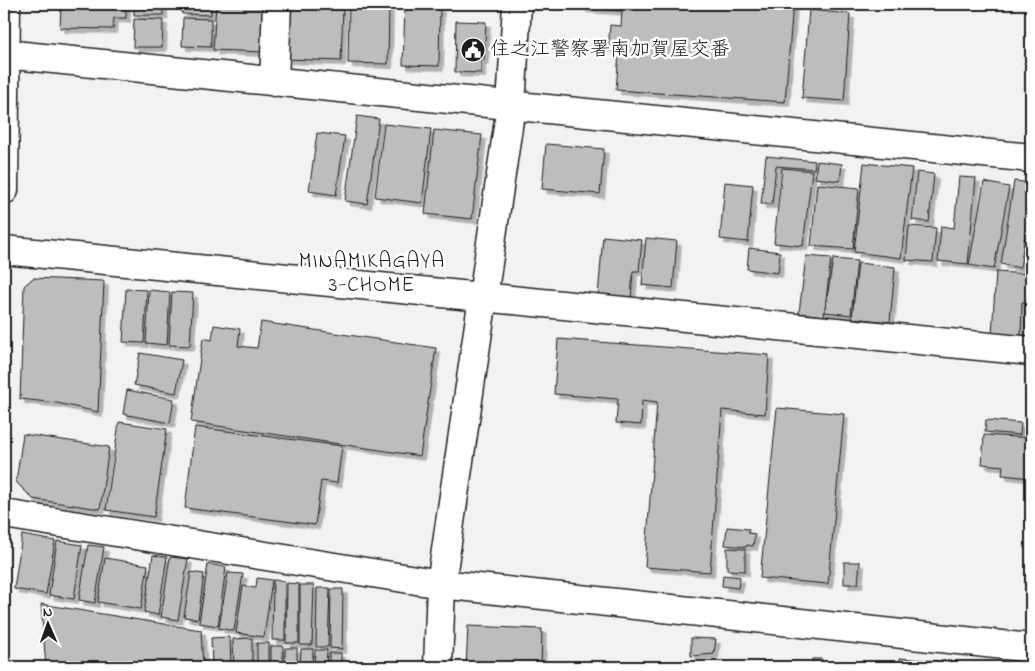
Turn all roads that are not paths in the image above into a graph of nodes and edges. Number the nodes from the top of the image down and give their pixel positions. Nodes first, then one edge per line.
1 (6, 4) edge
2 (277, 4) edge
3 (517, 4) edge
4 (4, 54) edge
5 (274, 82) junction
6 (511, 106) junction
7 (1031, 158) edge
8 (4, 190) edge
9 (4, 250) edge
10 (483, 296) junction
11 (1031, 351) edge
12 (4, 514) edge
13 (441, 584) junction
14 (1031, 648) edge
15 (438, 667) edge

1 - 4 street
2 - 5 street
3 - 6 street
4 - 5 street
4 - 8 street
5 - 6 street
6 - 7 street
6 - 10 street
9 - 10 street
10 - 11 street
10 - 13 street
12 - 13 street
13 - 14 street
13 - 15 street

